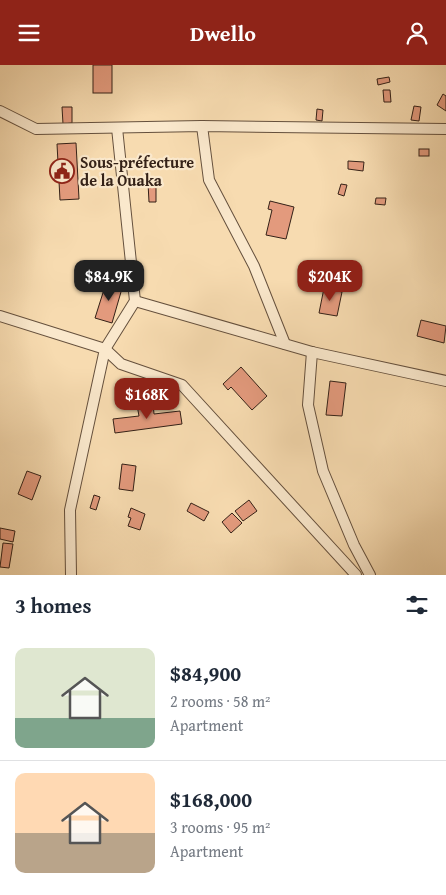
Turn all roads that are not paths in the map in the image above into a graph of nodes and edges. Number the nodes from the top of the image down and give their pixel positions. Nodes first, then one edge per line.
1 (0, 111) edge
2 (202, 126) junction
3 (117, 128) junction
4 (446, 129) edge
5 (136, 301) junction
6 (0, 316) edge
7 (285, 343) junction
8 (105, 349) junction
9 (312, 352) junction
10 (446, 381) edge
11 (71, 575) edge
12 (356, 575) edge
13 (370, 575) edge

1 - 3 street
2 - 3 street
2 - 4 street
2 - 7 street
3 - 5 street
5 - 7 street
5 - 8 street
6 - 8 street
7 - 9 street
8 - 11 street
8 - 12 street
9 - 10 street
9 - 13 street

